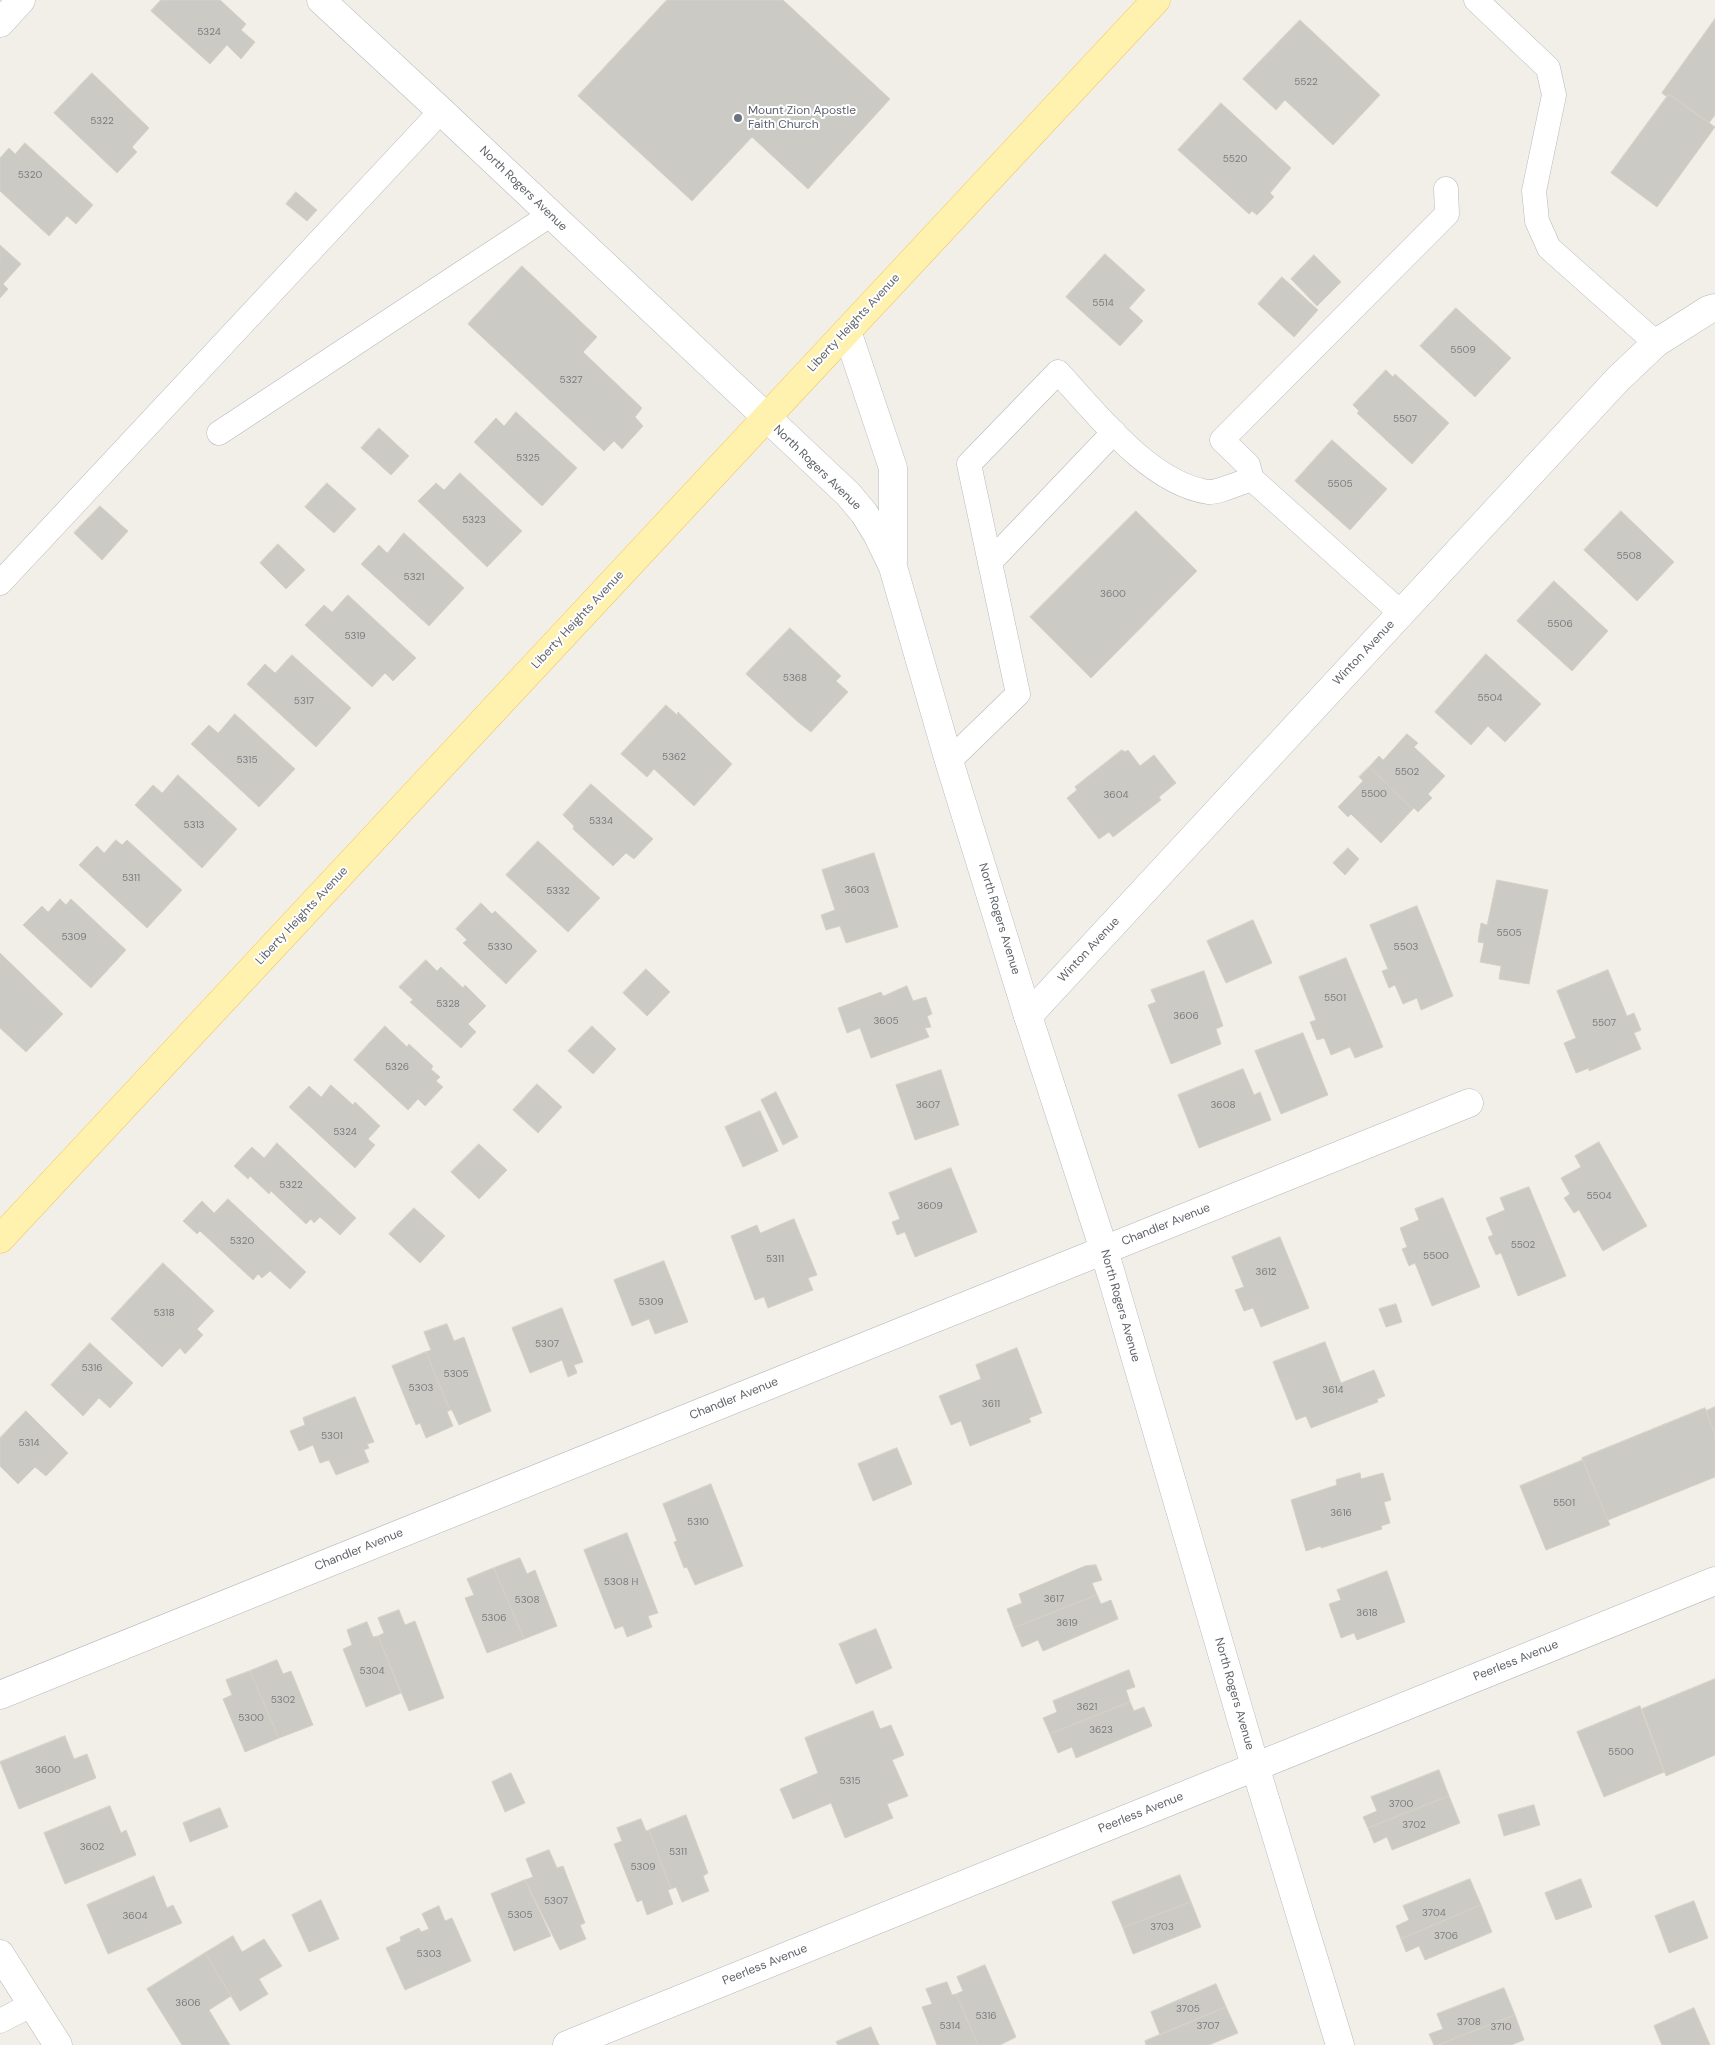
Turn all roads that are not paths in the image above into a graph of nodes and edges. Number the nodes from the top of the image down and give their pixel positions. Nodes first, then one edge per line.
1 (21, 0) edge
2 (321, 0) edge
3 (1156, 0) edge
4 (1476, 0) edge
5 (0, 23) edge
6 (441, 111) junction
7 (1446, 188) dead end
8 (550, 214) junction
9 (1715, 308) edge
10 (847, 331) junction
11 (1656, 343) junction
12 (766, 418) junction
13 (1114, 432) junction
14 (219, 433) dead end
15 (1252, 479) junction
16 (990, 562) junction
17 (893, 567) junction
18 (0, 583) edge
19 (1401, 613) junction
20 (950, 761) junction
21 (1028, 1016) junction
22 (1469, 1103) dead end
23 (0, 1239) edge
24 (1104, 1250) junction
25 (1715, 1581) edge
26 (0, 1695) edge
27 (1255, 1766) junction
28 (0, 1954) edge
29 (33, 2004) junction
30 (0, 2022) edge
31 (58, 2045) edge
32 (567, 2045) edge
33 (1340, 2045) edge

1 - 5 street
2 - 6 street, North Rogers Avenue
3 - 10 main road, Liberty Heights Avenue
4 - 11 lane
6 - 8 street, North Rogers Avenue
6 - 18 lane
7 - 15 lane
8 - 12 street, North Rogers Avenue
8 - 14 lane
9 - 11 street, Winton Avenue
10 - 12 main road, Liberty Heights Avenue
10 - 17 street
11 - 19 street, Winton Avenue
12 - 17 street, North Rogers Avenue
12 - 23 main road, Liberty Heights Avenue
13 - 15 lane
13 - 16 lane
13 - 16 lane
15 - 19 lane
16 - 20 lane
17 - 20 street, North Rogers Avenue
19 - 21 street, Winton Avenue
20 - 21 street, North Rogers Avenue
21 - 24 street, North Rogers Avenue
22 - 24 street, Chandler Avenue
24 - 26 street, Chandler Avenue
24 - 27 street, North Rogers Avenue
25 - 27 street, Peerless Avenue
27 - 32 street, Peerless Avenue
27 - 33 street, North Rogers Avenue
28 - 29 street
29 - 30 lane
29 - 31 street

